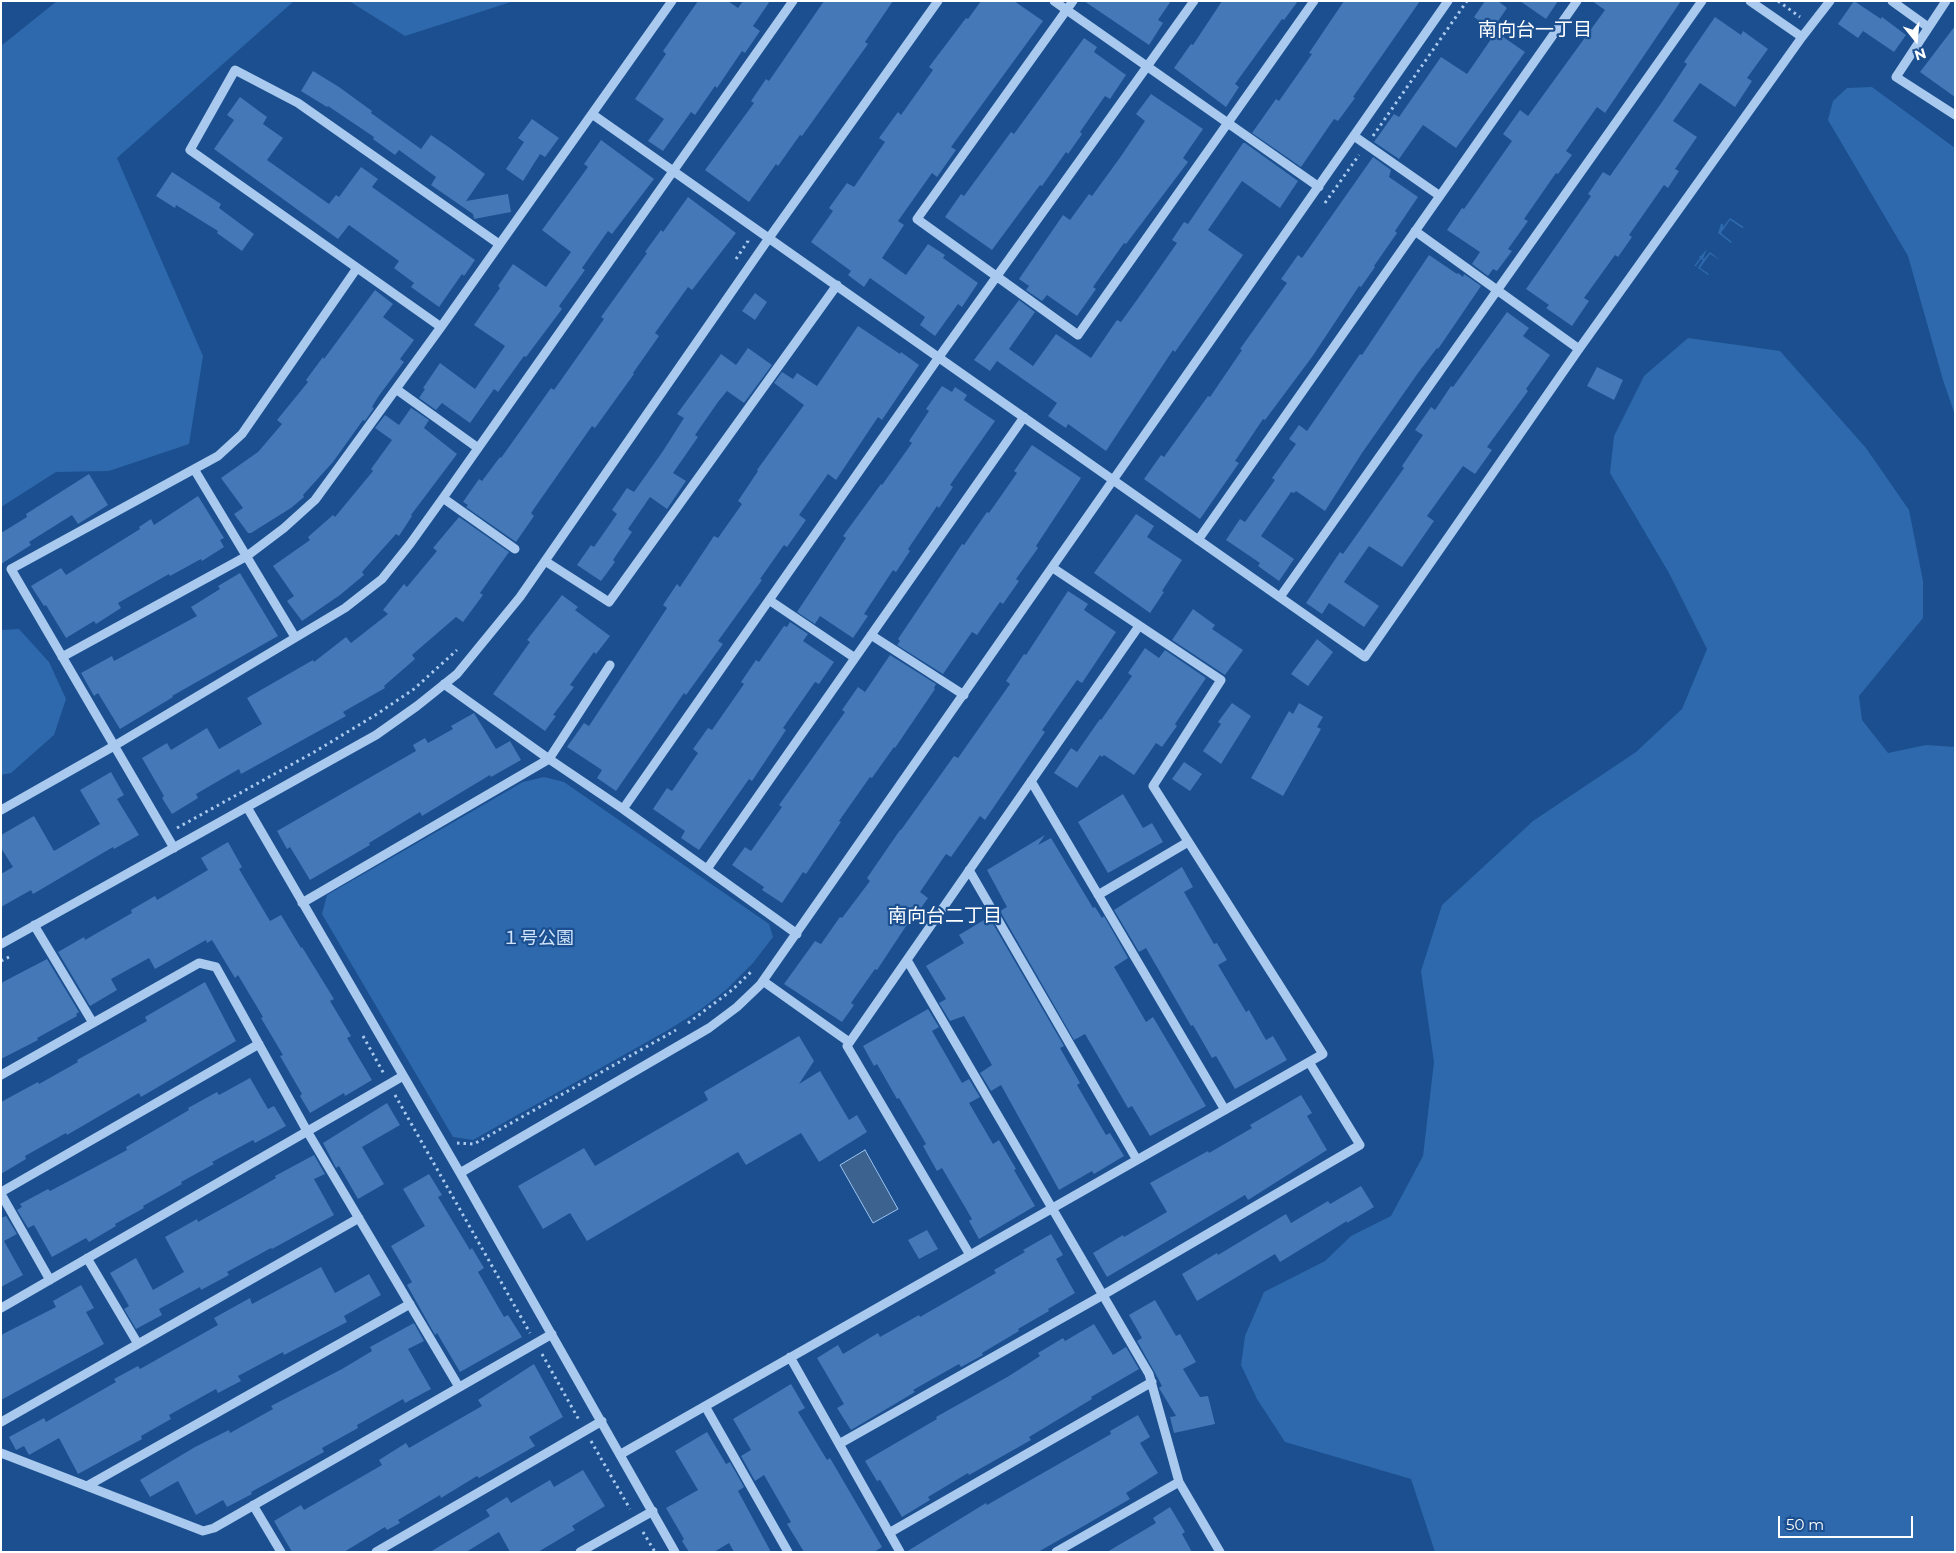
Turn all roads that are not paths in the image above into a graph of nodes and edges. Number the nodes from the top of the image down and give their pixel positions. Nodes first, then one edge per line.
1 (672, 1) edge
2 (793, 1) edge
3 (938, 1) edge
4 (1054, 1) edge
5 (1073, 1) edge
6 (1194, 1) edge
7 (1314, 1) edge
8 (1448, 1) edge
9 (1577, 1) edge
10 (1702, 1) edge
11 (1750, 1) edge
12 (1830, 1) edge
13 (1892, 1) edge
14 (1946, 1) edge
15 (1067, 10) junction
16 (1928, 27) junction
17 (1802, 37) junction
18 (1147, 68) junction
19 (592, 114) junction
20 (1955, 114) edge
21 (1228, 124) junction
22 (1354, 136) junction
23 (674, 171) junction
24 (1319, 187) junction
25 (1440, 196) junction
26 (1415, 231) junction
27 (769, 238) junction
28 (499, 244) junction
29 (357, 268) junction
30 (996, 278) junction
31 (837, 285) junction
32 (1497, 290) junction
33 (441, 327) junction
34 (1579, 349) junction
35 (939, 357) junction
36 (396, 389) junction
37 (1024, 417) junction
38 (478, 448) junction
39 (194, 469) junction
40 (1114, 480) junction
41 (443, 498) junction
42 (1198, 540) junction
43 (515, 549) dead end
44 (247, 556) junction
45 (545, 561) junction
46 (1053, 568) junction
47 (1280, 597) junction
48 (770, 600) junction
49 (1140, 626) junction
50 (871, 635) junction
51 (296, 637) junction
52 (62, 657) junction
53 (855, 658) junction
54 (610, 665) dead end
55 (444, 684) junction
56 (964, 695) junction
57 (114, 746) junction
58 (549, 759) junction
59 (1031, 781) junction
60 (247, 807) junction
61 (623, 809) junction
62 (1, 810) edge
63 (1188, 842) junction
64 (174, 848) junction
65 (707, 869) junction
66 (969, 870) junction
67 (1098, 894) junction
68 (302, 903) junction
69 (34, 925) junction
70 (797, 934) junction
71 (1, 944) edge
72 (906, 960) junction
73 (763, 981) junction
74 (93, 1023) junction
75 (849, 1042) junction
76 (259, 1044) junction
77 (1309, 1062) junction
78 (1, 1075) edge
79 (404, 1076) junction
80 (1224, 1110) junction
81 (308, 1131) junction
82 (1137, 1160) junction
83 (460, 1173) junction
84 (1, 1193) edge
85 (1052, 1208) junction
86 (359, 1218) junction
87 (970, 1255) junction
88 (88, 1258) junction
89 (50, 1280) junction
90 (1103, 1295) junction
91 (410, 1304) junction
92 (1, 1308) edge
93 (552, 1334) junction
94 (138, 1344) junction
95 (790, 1357) junction
96 (1152, 1382) junction
97 (460, 1387) junction
98 (705, 1406) junction
99 (602, 1421) junction
100 (1, 1422) edge
101 (839, 1444) junction
102 (1, 1453) edge
103 (621, 1454) junction
104 (1179, 1482) junction
105 (87, 1486) junction
106 (253, 1505) junction
107 (653, 1511) junction
108 (889, 1532) junction
109 (281, 1552) edge
110 (376, 1552) edge
111 (580, 1552) edge
112 (676, 1552) edge
113 (788, 1552) edge
114 (900, 1552) edge
115 (1056, 1552) edge
116 (1220, 1552) edge

1 - 19 street
2 - 23 street
3 - 27 street
4 - 15 street
5 - 15 street
6 - 18 street
7 - 21 street
8 - 22 street
9 - 25 street
10 - 32 street
11 - 17 street
12 - 17 street
13 - 16 street
14 - 16 street
15 - 18 street
15 - 30 street
16 - 20 street
17 - 34 street
18 - 21 street
18 - 30 street
19 - 23 street
19 - 28 street
21 - 24 street
21 - 30 street
22 - 24 street
22 - 25 street
23 - 27 street
23 - 38 street
24 - 40 street
25 - 26 street
26 - 32 street
26 - 42 street
27 - 31 street
27 - 45 street
28 - 29 street
28 - 33 street
29 - 33 street
29 - 39 street
30 - 35 street
31 - 35 street
31 - 45 street
32 - 34 street
32 - 47 street
33 - 36 street
34 - 47 street
35 - 37 street
35 - 48 street
36 - 38 street
36 - 44 street
37 - 40 street
37 - 50 street
38 - 41 street
39 - 44 street
39 - 52 street
40 - 42 street
40 - 46 street
41 - 43 street
41 - 51 street
42 - 47 street
44 - 51 street
44 - 52 street
45 - 55 street
46 - 49 street
46 - 56 street
48 - 53 street
48 - 61 street
49 - 59 street
49 - 63 street
50 - 53 street
50 - 56 street
51 - 57 street
52 - 57 street
53 - 65 street
54 - 58 street
55 - 58 street
55 - 60 street
56 - 70 street
57 - 62 street
57 - 64 street
58 - 61 street
58 - 68 street
59 - 66 street
59 - 67 street
60 - 64 street
60 - 68 street
61 - 65 street
63 - 67 street
63 - 77 street
64 - 69 street
65 - 70 street
66 - 72 street
66 - 82 street
67 - 80 street
68 - 79 street
69 - 71 street
69 - 74 street
70 - 73 street
72 - 75 street
72 - 85 street
73 - 75 street
73 - 83 street
74 - 76 street
74 - 78 street
75 - 87 street
76 - 81 street
76 - 84 street
77 - 80 street
77 - 90 street
79 - 81 street
79 - 83 street
80 - 82 street
81 - 86 street
81 - 88 street
82 - 85 street
83 - 93 street
84 - 89 street
85 - 87 street
85 - 90 street
86 - 91 street
86 - 94 street
87 - 95 street
88 - 89 street
88 - 94 street
89 - 92 street
90 - 96 street
90 - 101 street
91 - 97 street
91 - 105 street
93 - 97 street
93 - 99 street
94 - 100 street
95 - 98 street
95 - 101 street
96 - 104 street
96 - 108 street
97 - 106 street
98 - 103 street
98 - 113 street
99 - 103 street
99 - 110 street
101 - 108 street
102 - 105 street
103 - 107 street
104 - 115 street
104 - 116 street
105 - 106 street
106 - 109 street
107 - 111 street
107 - 112 street
108 - 114 street

